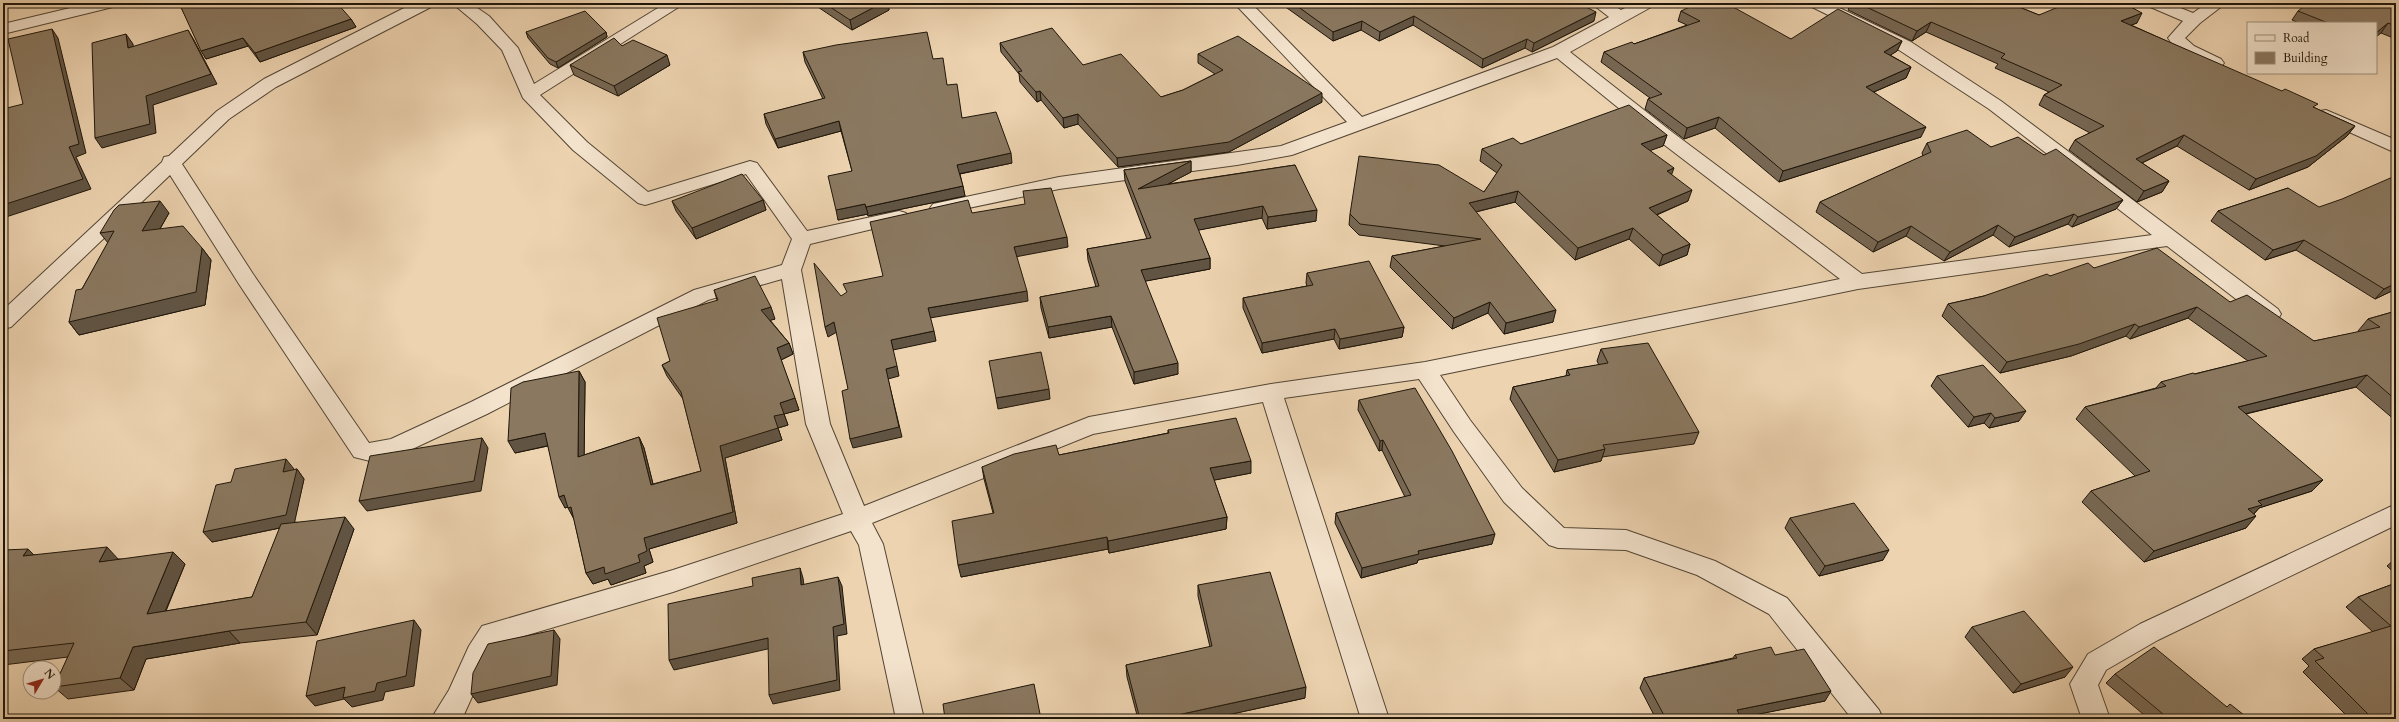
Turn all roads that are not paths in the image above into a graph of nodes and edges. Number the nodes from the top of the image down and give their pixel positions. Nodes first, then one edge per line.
1 (111, 3) edge
2 (426, 3) edge
3 (460, 3) edge
4 (677, 3) edge
5 (1242, 3) edge
6 (1599, 3) edge
7 (1647, 3) edge
8 (1816, 3) edge
9 (2154, 3) edge
10 (2218, 3) edge
11 (58, 9) edge
12 (1620, 17) junction
13 (2194, 19) junction
14 (3, 29) edge
15 (1559, 51) junction
16 (2227, 69) edge
17 (529, 94) junction
18 (2313, 109) edge
19 (1359, 124) junction
20 (2396, 147) edge
21 (171, 161) junction
22 (802, 239) junction
23 (2169, 239) junction
24 (791, 270) junction
25 (1858, 282) junction
26 (3, 322) edge
27 (2285, 326) edge
28 (1425, 370) junction
29 (1271, 392) junction
30 (2396, 514) edge
31 (857, 519) junction
32 (445, 719) edge
33 (910, 719) edge
34 (1375, 719) edge
35 (1869, 719) edge
36 (2096, 719) edge

1 - 11 street
2 - 21 street
3 - 17 street
4 - 17 street
5 - 19 street
6 - 12 street
7 - 12 street
8 - 23 street
9 - 13 street
10 - 13 street
11 - 14 street
12 - 15 street
13 - 16 street
15 - 19 street
15 - 25 street
17 - 22 street
18 - 20 street
19 - 22 street
21 - 24 street
21 - 26 street
22 - 24 street
23 - 25 street
23 - 27 street
24 - 31 street
25 - 28 street
28 - 29 street
28 - 35 street
29 - 31 street
29 - 34 street
30 - 36 street
31 - 32 street
31 - 33 street

